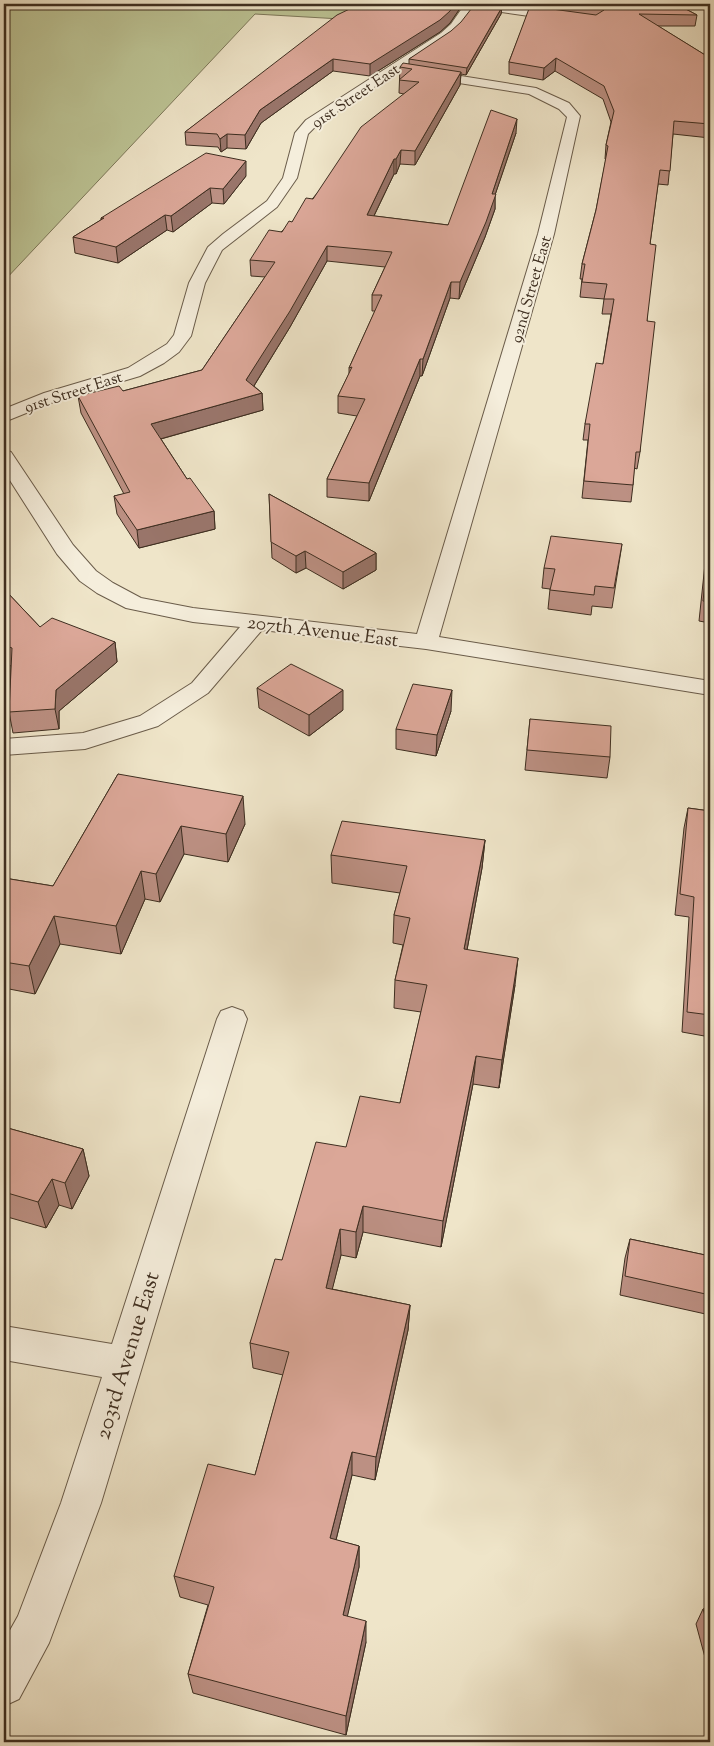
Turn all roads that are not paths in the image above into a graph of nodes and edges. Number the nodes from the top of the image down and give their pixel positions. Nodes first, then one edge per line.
1 (471, 4) edge
2 (576, 19) edge
3 (393, 69) junction
4 (5, 417) edge
5 (4, 456) edge
6 (257, 622) junction
7 (426, 642) junction
8 (710, 688) edge
9 (4, 747) edge
10 (232, 1019) dead end
11 (4, 1343) edge
12 (123, 1363) junction
13 (4, 1684) edge

1 - 2 street
1 - 3 street, 91st Street East
3 - 4 street, 91st Street East
3 - 7 street, 92nd Street East
5 - 6 street, 207th Avenue East
6 - 7 street, 207th Avenue East
6 - 9 street
7 - 8 street, 207th Avenue East
10 - 12 street, 203rd Avenue East
11 - 12 street
12 - 13 street, 203rd Avenue East

